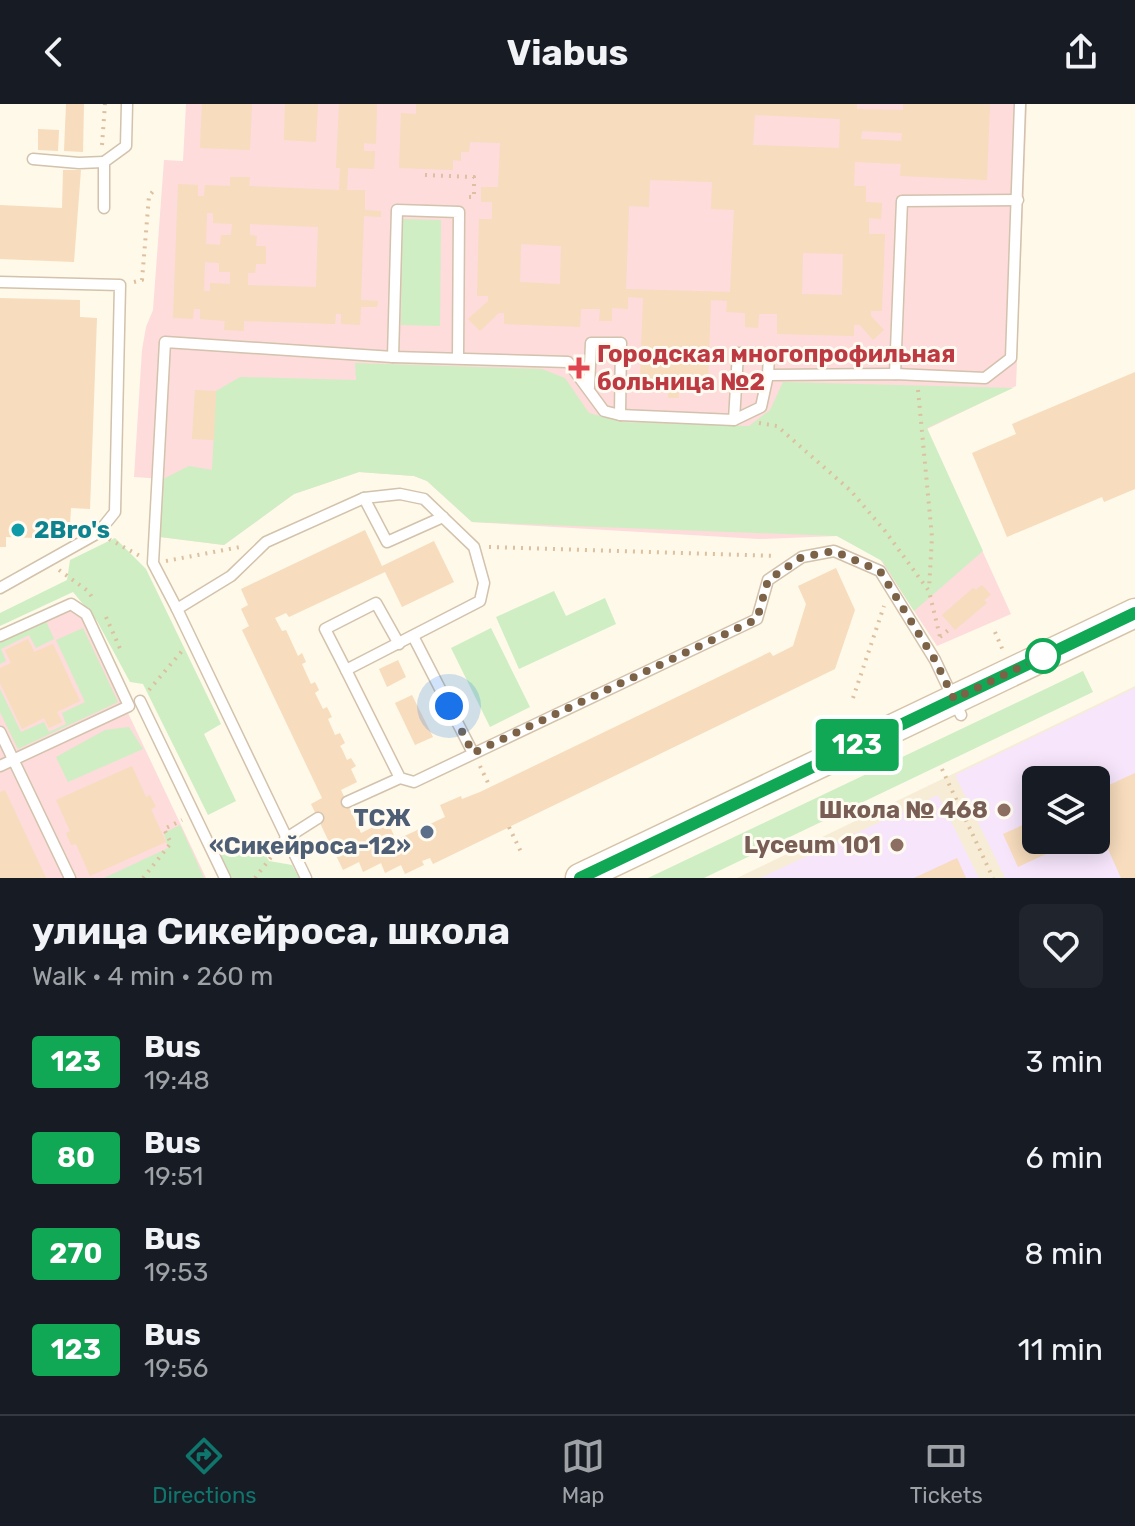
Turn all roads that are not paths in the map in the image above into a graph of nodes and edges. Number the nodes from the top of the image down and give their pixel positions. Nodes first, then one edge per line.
1 (127, 104) edge
2 (1020, 104) edge
3 (33, 159) dead end
4 (104, 162) junction
5 (1018, 200) junction
6 (104, 208) dead end
7 (0, 282) edge
8 (393, 357) junction
9 (458, 358) junction
10 (895, 374) junction
11 (768, 375) junction
12 (589, 387) junction
13 (620, 415) junction
14 (734, 420) junction
15 (364, 498) junction
16 (443, 517) junction
17 (0, 588) edge
18 (177, 609) junction
19 (1135, 613) edge
20 (1135, 632) edge
21 (0, 636) edge
22 (413, 636) junction
23 (399, 644) junction
24 (346, 670) junction
25 (140, 701) road end
26 (958, 707) junction
27 (0, 732) edge
28 (473, 753) junction
29 (13, 760) junction
30 (0, 766) edge
31 (400, 778) junction
32 (347, 802) dead end
33 (318, 818) dead end
34 (285, 839) junction
35 (70, 878) edge
36 (225, 878) edge
37 (306, 878) edge
38 (580, 878) edge
39 (620, 878) edge

1 - 4 lane
2 - 5 lane
3 - 4 lane
4 - 6 lane
5 - 10 lane
5 - 10 lane
7 - 17 lane
8 - 9 lane
8 - 9 lane
8 - 18 lane
9 - 12 lane
10 - 11 lane
11 - 14 lane
11 - 14 lane
12 - 13 lane
12 - 13 lane
13 - 14 lane
15 - 16 lane
15 - 16 lane
15 - 18 lane
16 - 22 lane
18 - 34 lane
19 - 26 street
20 - 26 street
21 - 29 lane
22 - 23 lane
22 - 28 lane
23 - 24 lane
23 - 24 lane
24 - 31 lane
25 - 36 lane
26 - 28 lane
26 - 38 street
26 - 39 street
27 - 29 lane
28 - 31 lane
29 - 30 lane
29 - 35 lane
31 - 32 lane
33 - 34 lane
34 - 37 lane

